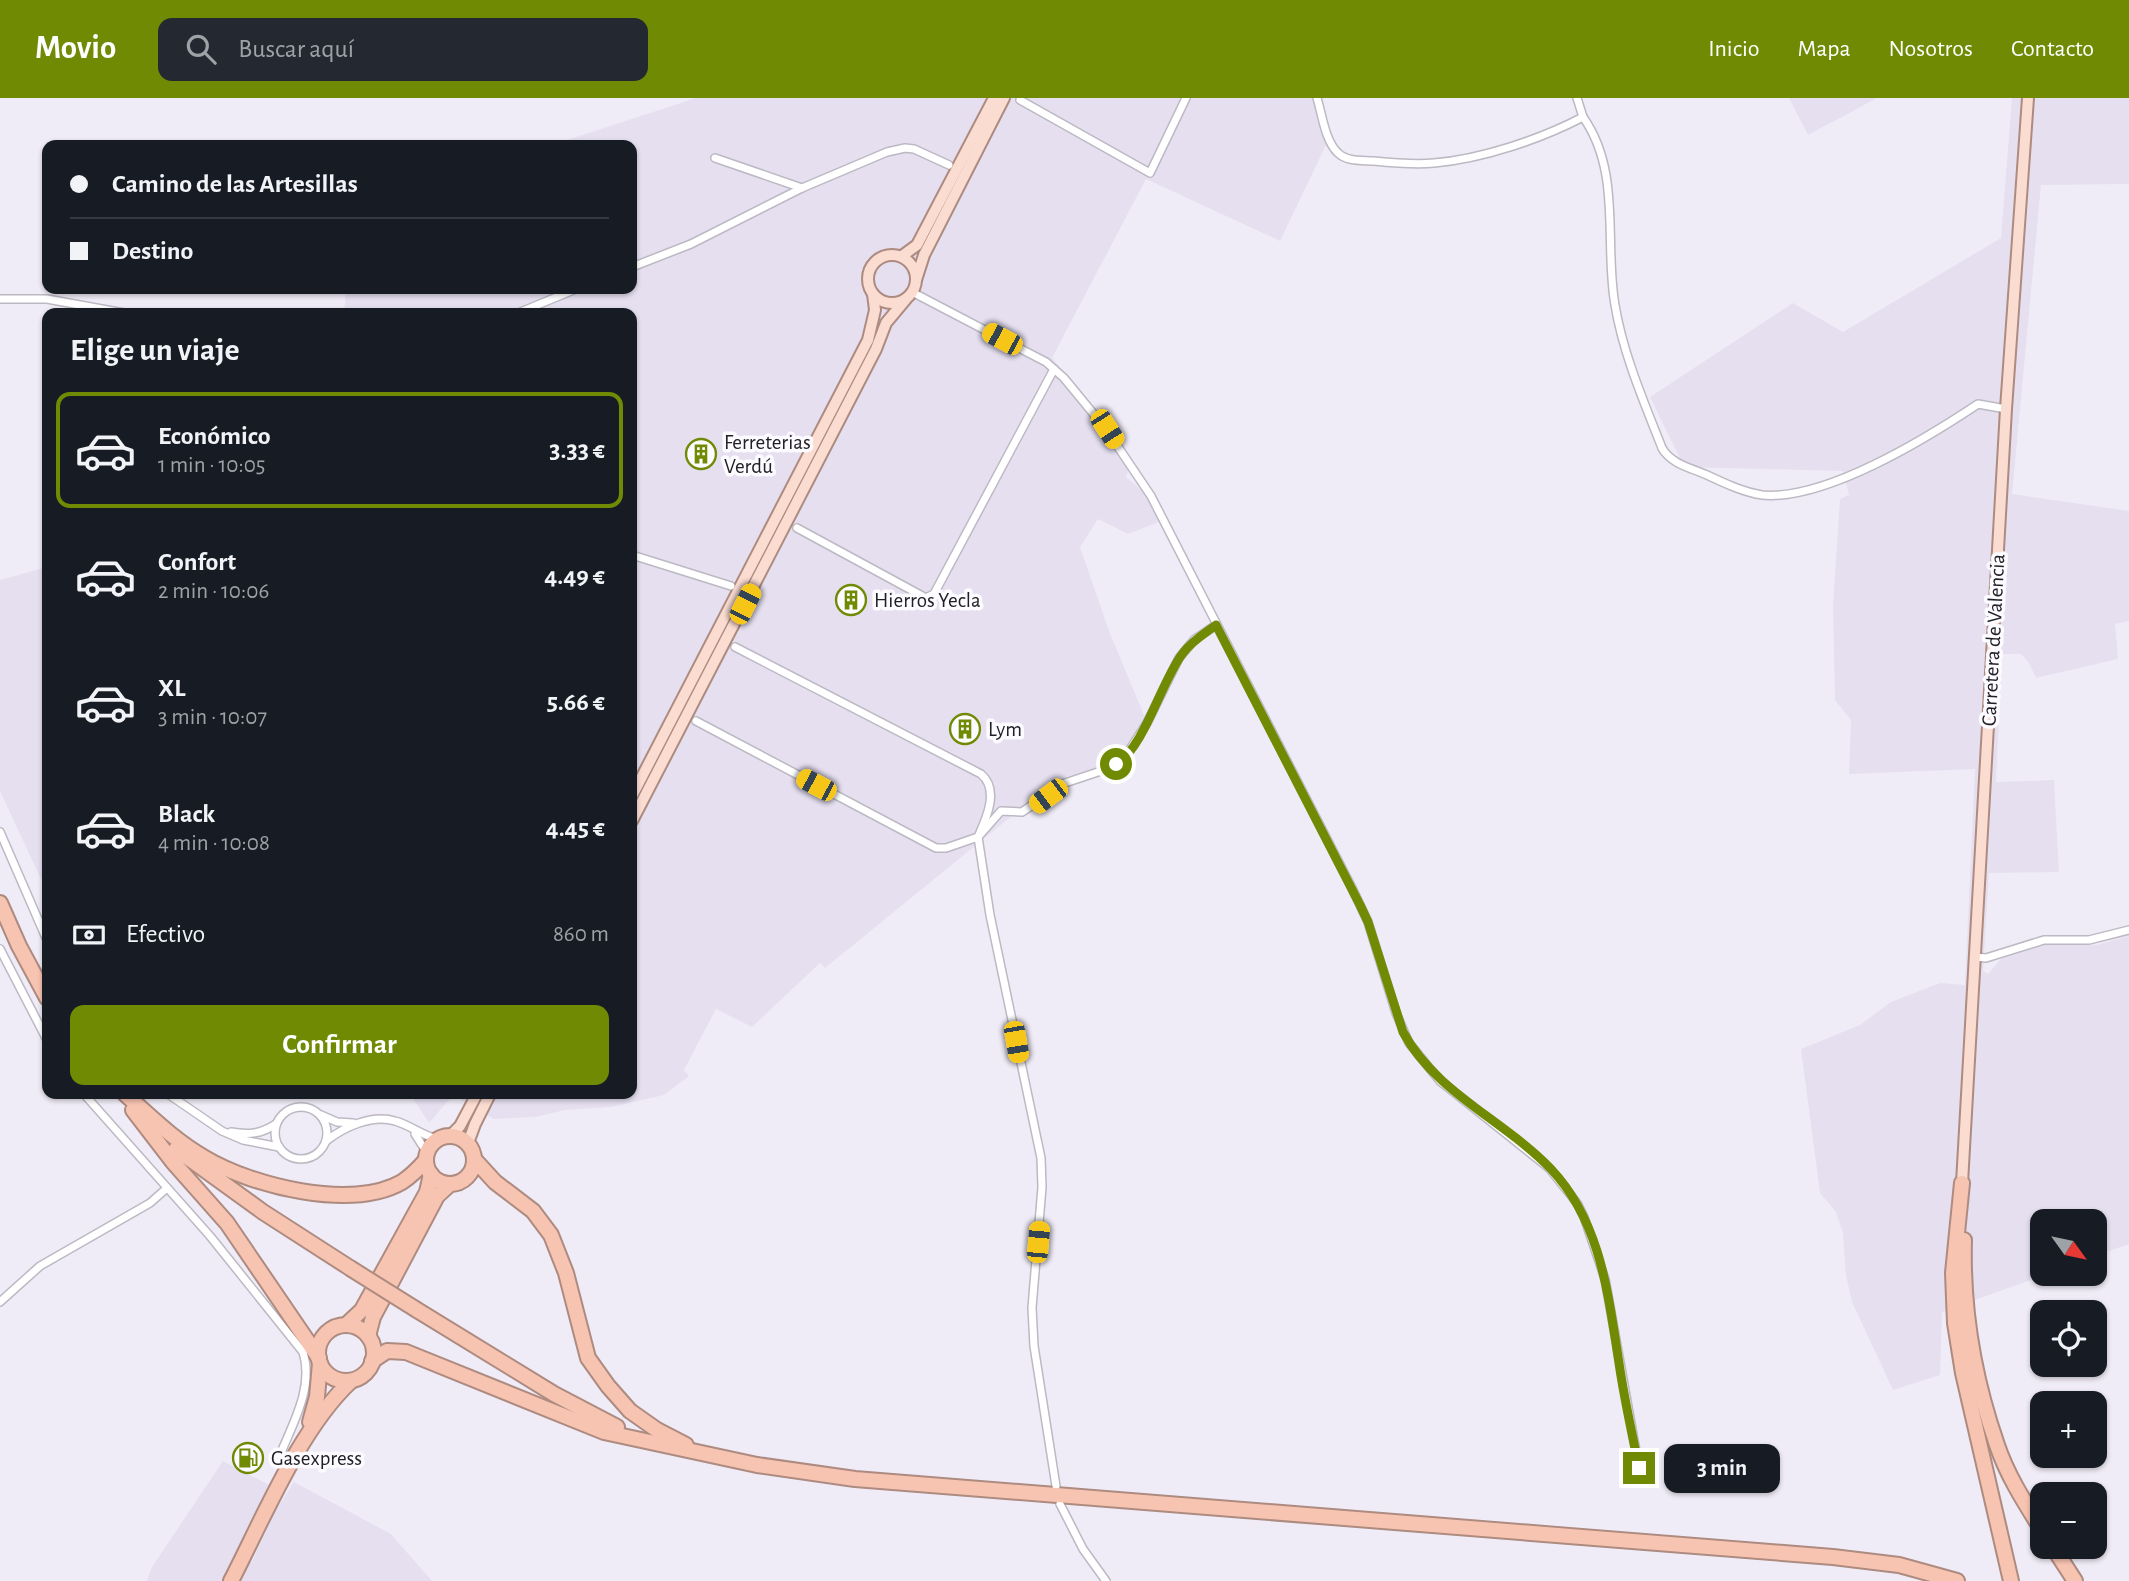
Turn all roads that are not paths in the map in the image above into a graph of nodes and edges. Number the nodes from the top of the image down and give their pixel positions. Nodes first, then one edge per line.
1 (994, 98) edge
2 (1004, 98) edge
3 (1186, 98) edge
4 (1317, 98) edge
5 (1577, 98) edge
6 (2028, 98) edge
7 (1020, 100) edge
8 (1583, 117) junction
9 (715, 158) dead end
10 (949, 165) dead end
11 (802, 188) junction
12 (902, 256) junction
13 (637, 265) edge
14 (916, 280) junction
15 (564, 294) edge
16 (873, 294) junction
17 (909, 295) junction
18 (0, 299) edge
19 (96, 308) edge
20 (530, 308) edge
21 (1054, 369) junction
22 (2006, 409) junction
23 (797, 528) dead end
24 (637, 557) edge
25 (731, 586) dead end
26 (1216, 625) junction
27 (736, 647) dead end
28 (696, 722) dead end
29 (637, 786) edge
30 (637, 811) edge
31 (0, 832) edge
32 (978, 837) junction
33 (0, 903) edge
34 (42, 929) edge
35 (2129, 930) edge
36 (0, 949) edge
37 (1975, 957) junction
38 (42, 989) edge
39 (42, 1030) edge
40 (88, 1099) edge
41 (123, 1099) edge
42 (131, 1099) edge
43 (176, 1099) edge
44 (474, 1099) edge
45 (488, 1099) edge
46 (318, 1114) junction
47 (138, 1116) junction
48 (277, 1123) junction
49 (358, 1124) junction
50 (409, 1129) junction
51 (222, 1130) junction
52 (444, 1137) junction
53 (326, 1142) junction
54 (468, 1143) junction
55 (279, 1147) junction
56 (474, 1160) junction
57 (428, 1162) junction
58 (1962, 1183) junction
59 (450, 1184) junction
60 (167, 1188) junction
61 (0, 1302) edge
62 (346, 1325) junction
63 (368, 1336) junction
64 (319, 1360) junction
65 (372, 1362) junction
66 (351, 1381) junction
67 (664, 1446) junction
68 (301, 1447) junction
69 (280, 1455) dead end
70 (706, 1455) junction
71 (1639, 1468) dead end
72 (1056, 1486) dead end
73 (1060, 1504) dead end
74 (2030, 1511) edge
75 (2061, 1559) edge
76 (231, 1581) edge
77 (1106, 1581) edge
78 (1957, 1581) edge
79 (2011, 1581) edge
80 (2075, 1581) edge

1 - 12 main road
2 - 14 main road
3 - 7 street
4 - 8 street
5 - 8 street
6 - 22 main road, Carretera de Valencia
8 - 22 street
9 - 11 street
10 - 11 street
11 - 13 street
12 - 14 main road
12 - 16 main road
14 - 17 main road
15 - 20 street
16 - 17 main road
16 - 29 main road
17 - 21 street
17 - 30 main road
18 - 19 street
21 - 23 street
21 - 26 street
22 - 37 main road, Carretera de Valencia
24 - 25 street
26 - 32 street
26 - 71 street
27 - 32 street
28 - 32 street
31 - 34 street
32 - 72 street
33 - 38 highway
35 - 37 street
36 - 39 street
37 - 58 main road, Carretera de Valencia
40 - 60 street
41 - 47 highway
42 - 57 highway
43 - 51 street
44 - 52 main road
45 - 54 main road
46 - 48 street
46 - 49 street
46 - 53 street
47 - 64 highway
47 - 67 highway, bridge
48 - 51 street
48 - 55 street
49 - 50 street
49 - 53 street
50 - 52 street
50 - 57 street
51 - 55 street
52 - 54 highway
52 - 57 highway
53 - 55 street
54 - 56 highway
56 - 59 highway
56 - 70 highway
57 - 59 highway
57 - 62 highway
58 - 74 highway
58 - 79 highway
59 - 63 highway
60 - 61 street
60 - 69 street
62 - 63 highway
62 - 64 highway
63 - 65 highway
64 - 66 highway
64 - 68 highway
65 - 66 highway
65 - 67 highway
66 - 68 highway
67 - 70 highway
68 - 76 highway
70 - 78 highway
73 - 77 street
75 - 80 highway

